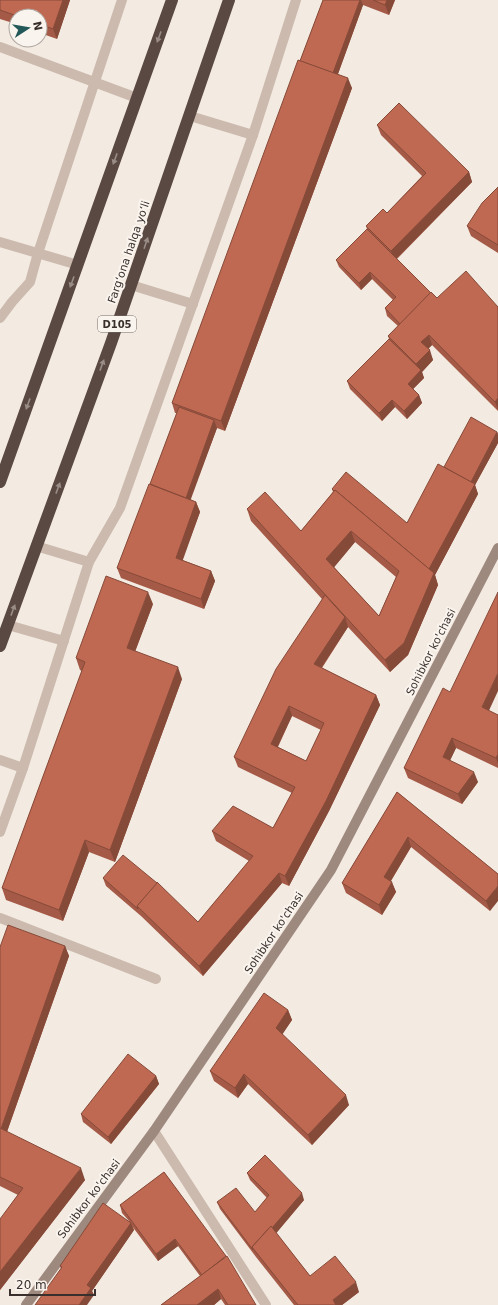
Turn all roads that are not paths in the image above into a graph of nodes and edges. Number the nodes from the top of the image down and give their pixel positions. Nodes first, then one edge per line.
1 (122, 0) edge
2 (172, 0) edge
3 (229, 0) edge
4 (296, 0) edge
5 (0, 46) edge
6 (95, 82) junction
7 (137, 98) junction
8 (190, 116) junction
9 (253, 135) junction
10 (0, 242) edge
11 (38, 253) junction
12 (78, 265) junction
13 (131, 285) junction
14 (193, 304) junction
15 (0, 318) edge
16 (0, 482) edge
17 (36, 546) junction
18 (498, 548) edge
19 (90, 562) junction
20 (8, 625) junction
21 (64, 641) junction
22 (0, 646) edge
23 (0, 760) edge
24 (23, 768) junction
25 (0, 832) edge
26 (0, 918) edge
27 (156, 979) dead end
28 (154, 1131) junction
29 (26, 1305) edge
30 (266, 1305) edge

1 - 6 street
2 -> 7 highway
3 - 8 highway, Farg‘ona halqa yo‘li / D105
4 - 9 street
5 - 6 street
6 - 7 street
6 - 11 street
7 -> 12 highway
8 - 9 street
13 -> 8 highway, Farg‘ona halqa yo‘li / D105
9 - 14 street
10 - 11 street
11 - 12 street
11 - 15 street
12 -> 16 highway
13 - 14 street
17 -> 13 highway, Farg‘ona halqa yo‘li / D105
14 - 19 street
17 - 19 street
20 -> 17 highway, Farg‘ona halqa yo‘li / D105
18 - 28 street, Sohibkor ko'chasi
19 - 21 street
20 - 21 street
20 - 22 highway, Farg‘ona halqa yo‘li / D105
21 - 24 street
23 - 24 street
24 - 25 street
26 - 27 street
28 - 29 street, Sohibkor ko'chasi
28 - 30 street

